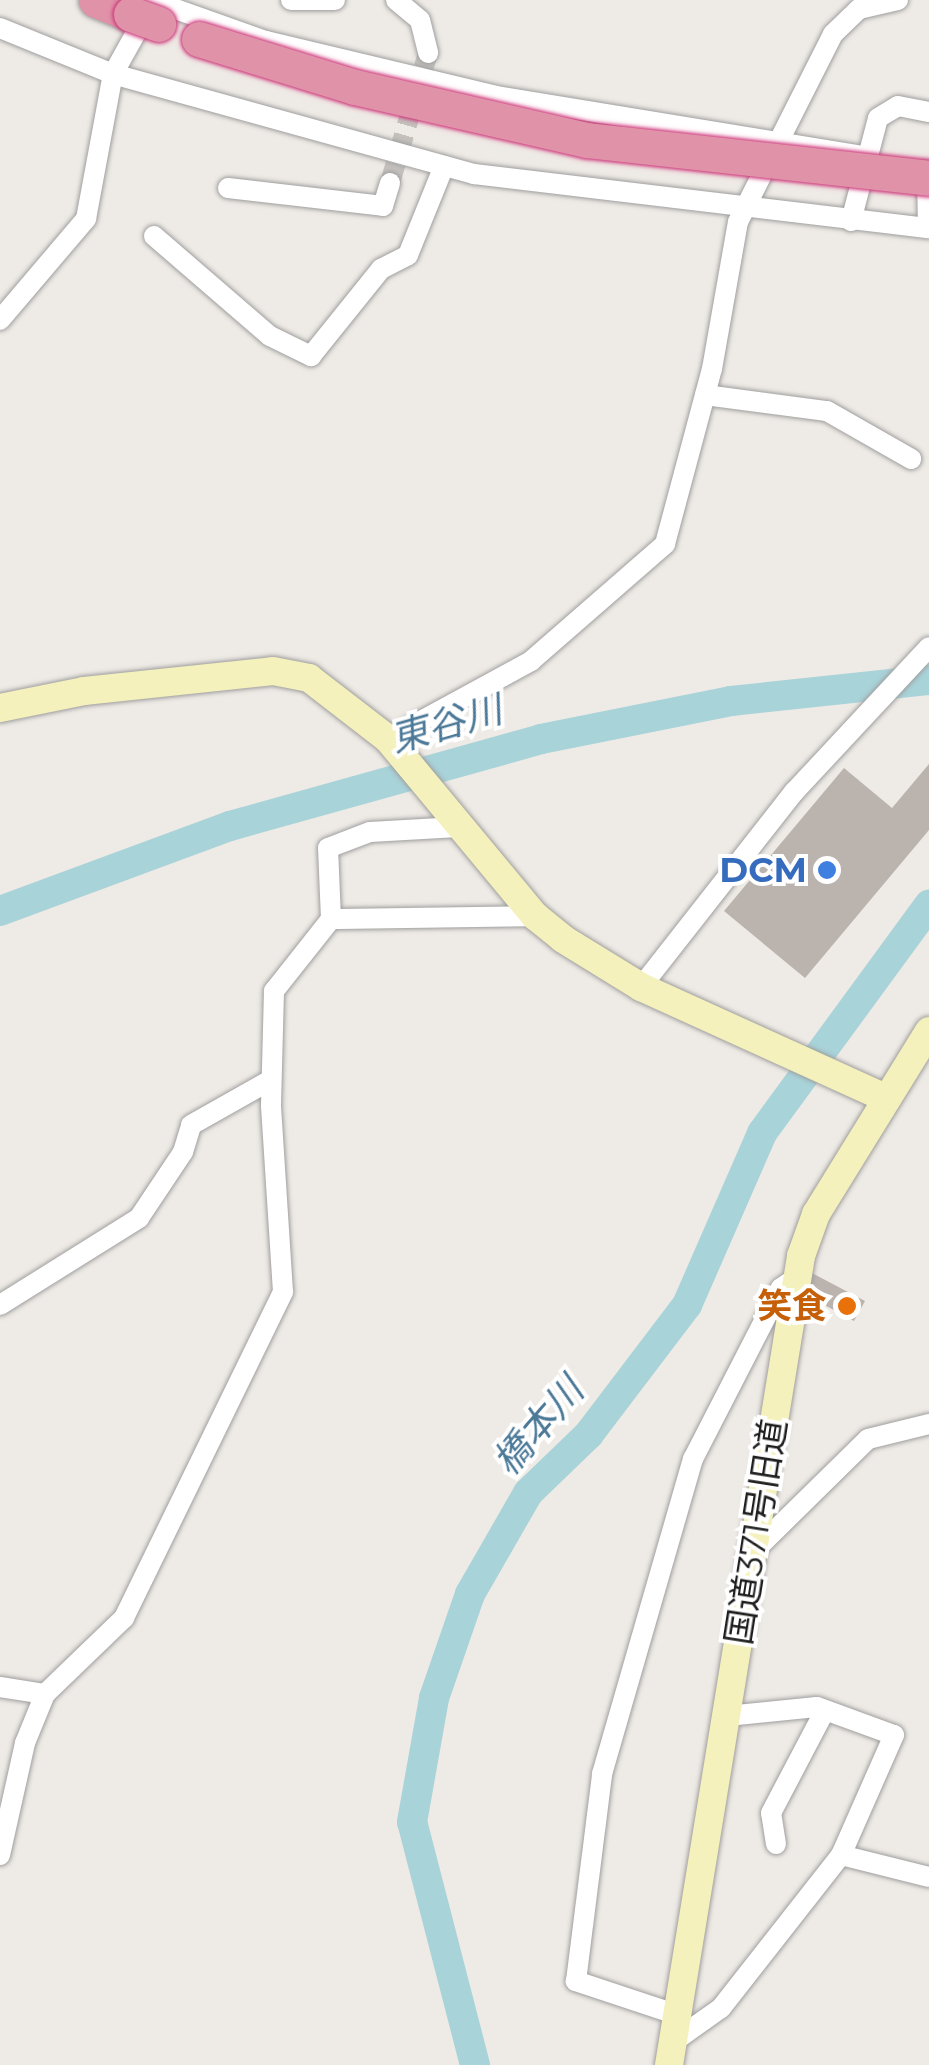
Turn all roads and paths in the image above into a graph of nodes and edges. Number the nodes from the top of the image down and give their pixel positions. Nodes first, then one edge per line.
1 (96, 0) edge
2 (292, 0) edge
3 (335, 0) edge
4 (396, 0) edge
5 (898, 0) edge
6 (148, 8) edge
7 (0, 28) edge
8 (428, 53) tunnel mouth
9 (113, 74) junction
10 (929, 112) edge
11 (785, 139) junction
12 (863, 155) junction
13 (444, 166) junction
14 (929, 174) edge
15 (390, 183) tunnel mouth
16 (228, 188) dead end
17 (744, 211) junction
18 (852, 221) junction
19 (929, 228) edge
20 (154, 236) dead end
21 (0, 320) edge
22 (705, 395) junction
23 (911, 459) dead end
24 (921, 652) edge
25 (0, 708) edge
26 (393, 746) junction
27 (453, 821) junction
28 (535, 916) junction
29 (331, 919) junction
30 (641, 987) junction
31 (929, 1031) edge
32 (271, 1080) junction
33 (874, 1091) junction
34 (796, 1278) junction
35 (0, 1305) edge
36 (929, 1424) edge
37 (754, 1552) junction
38 (0, 1687) edge
39 (45, 1694) junction
40 (824, 1710) junction
41 (727, 1716) junction
42 (776, 1844) dead end
43 (0, 1854) edge
44 (841, 1855) junction
45 (928, 1875) edge
46 (673, 2041) edge

1 - 6 highway
2 - 3 street
4 - 8 street
5 - 11 street
6 - 9 street
6 - 11 street
6 - 14 highway, bridge
7 - 9 street
9 - 13 street
9 - 21 street
10 - 12 street
11 - 12 street
11 - 17 street
12 - 14 street
12 - 18 street
13 - 17 street
13 - 20 street
14 - 19 street
15 - 16 street
17 - 18 street
17 - 22 street
18 - 19 street
22 - 23 street
22 - 26 street
24 - 30 street
25 - 26 street
26 - 27 street
27 - 28 street
27 - 29 street
28 - 29 street
28 - 30 street
29 - 32 street
30 - 33 street
31 - 33 street, 国道371号旧道
32 - 35 street
32 - 39 street
33 - 34 street, 国道371号旧道
34 - 37 street, 国道371号旧道
34 - 46 street
36 - 37 street
37 - 41 street, 国道371号旧道
38 - 39 street
39 - 43 street
40 - 41 street
40 - 42 street
40 - 44 street
41 - 46 street, 国道371号旧道
44 - 45 street
44 - 46 street

